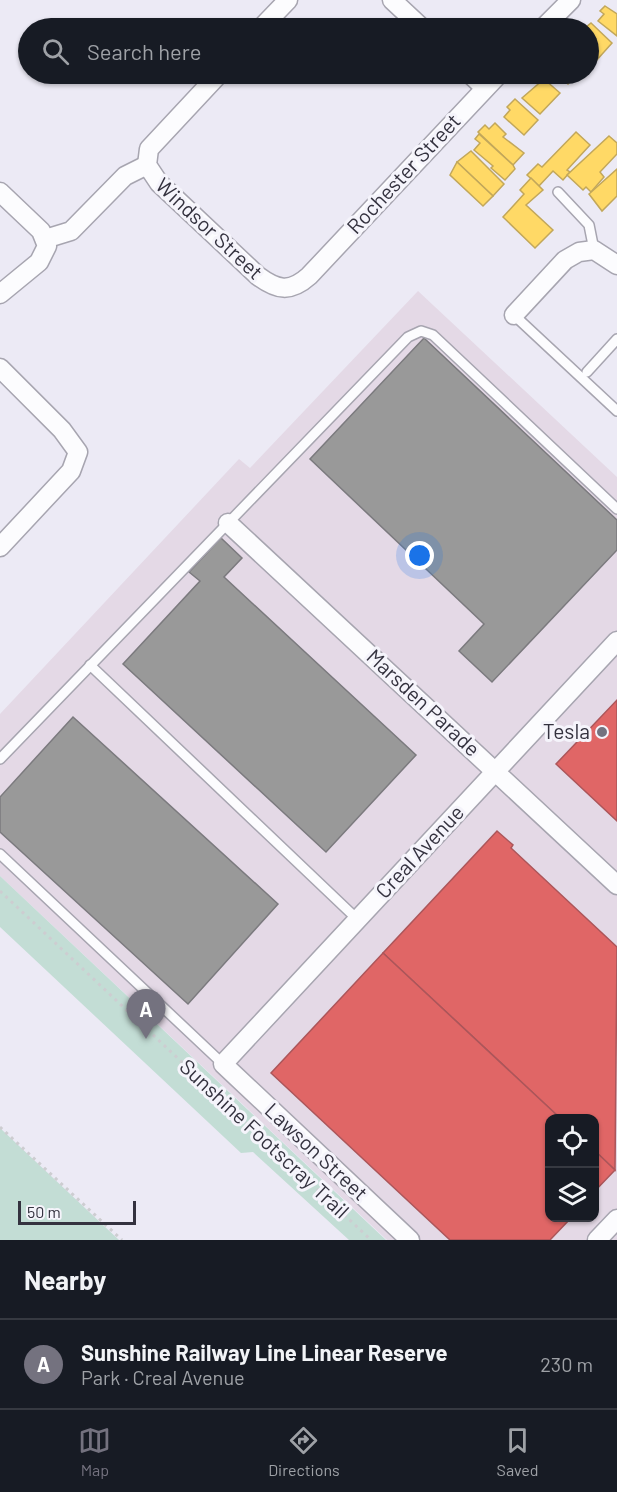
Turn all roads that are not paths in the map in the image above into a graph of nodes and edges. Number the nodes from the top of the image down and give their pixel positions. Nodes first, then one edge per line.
1 (288, 0) edge
2 (392, 0) edge
3 (571, 0) edge
4 (271, 18) edge
5 (411, 18) edge
6 (553, 18) edge
7 (210, 84) edge
8 (481, 84) edge
9 (489, 84) edge
10 (485, 88) junction
11 (147, 165) junction
12 (0, 192) edge
13 (558, 192) dead end
14 (45, 239) junction
15 (594, 250) junction
16 (617, 266) edge
17 (309, 276) joint
18 (0, 294) edge
19 (514, 315) joint
20 (617, 339) edge
21 (0, 368) edge
22 (587, 372) dead end
23 (617, 411) edge
24 (617, 509) edge
25 (228, 523) junction
26 (0, 547) edge
27 (617, 641) edge
28 (90, 665) junction
29 (0, 759) edge
30 (496, 771) junction
31 (0, 854) edge
32 (617, 885) edge
33 (357, 919) junction
34 (223, 1064) junction
35 (617, 1219) edge
36 (410, 1240) edge
37 (597, 1240) edge

1 - 4 street
2 - 5 street
3 - 6 street
7 - 11 street
8 - 10 street
9 - 10 street, Rochester Street
10 - 17 street, Rochester Street
11 - 14 street
11 - 17 street, Windsor Street
12 - 14 street
13 - 15 lane
14 - 18 street
15 - 16 street
15 - 19 street
19 - 23 lane
20 - 22 lane
21 - 26 street
24 - 25 lane
25 - 28 lane
25 - 30 street, Marsden Parade
27 - 30 street, Creal Avenue
28 - 29 lane
28 - 33 lane
30 - 32 street, Marsden Parade
30 - 33 street, Creal Avenue
31 - 34 lane
33 - 34 street, Creal Avenue
34 - 36 street, Lawson Street
35 - 37 street

